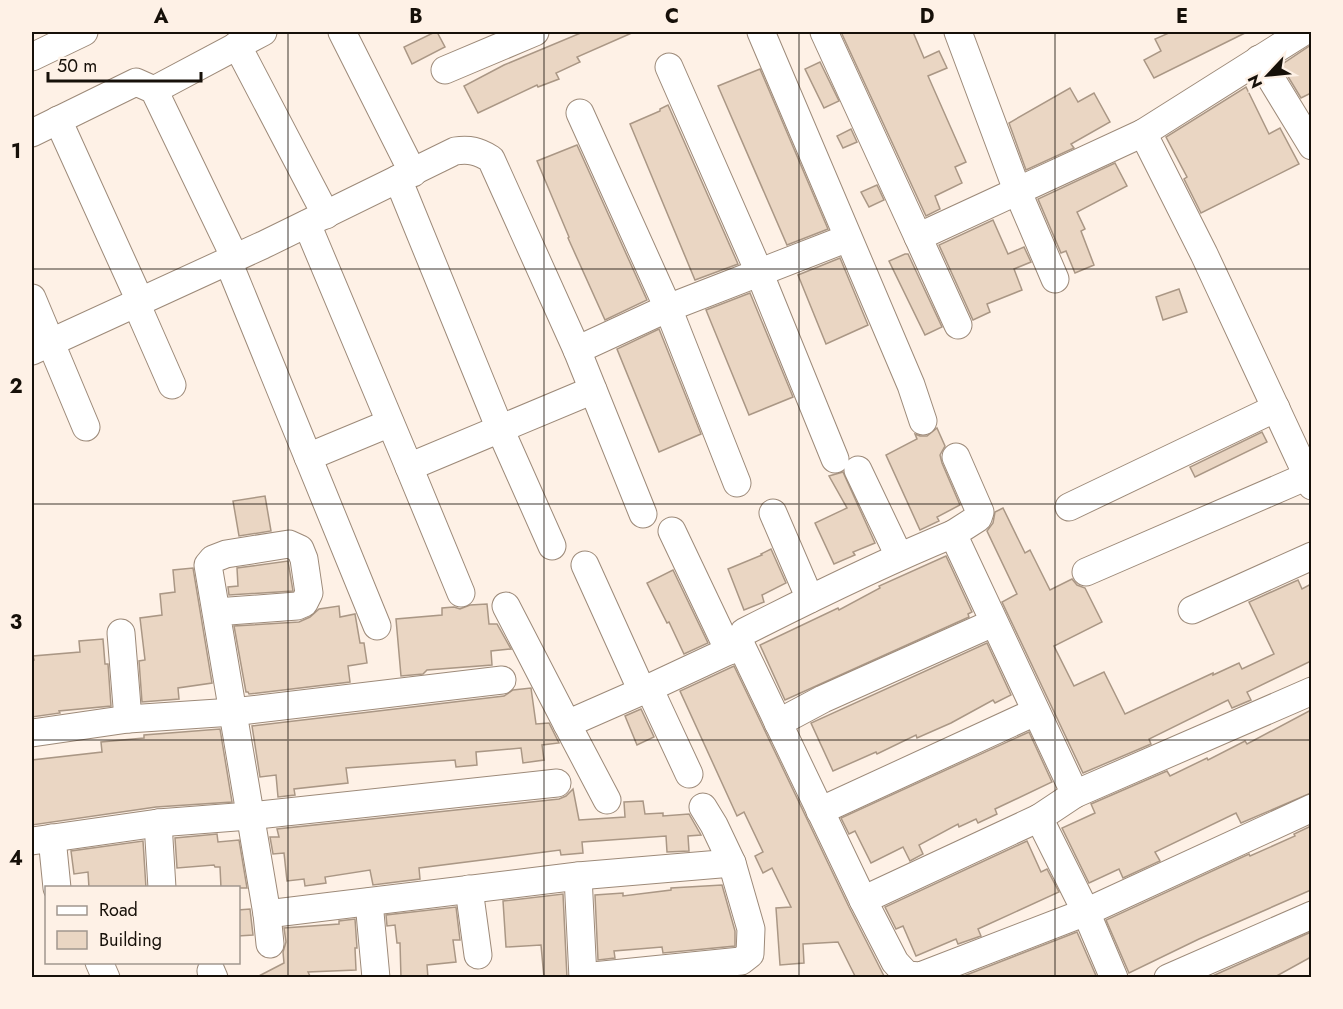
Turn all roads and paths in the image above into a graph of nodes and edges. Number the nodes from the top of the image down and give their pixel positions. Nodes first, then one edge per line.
1 (84, 32) edge
2 (263, 32) edge
3 (342, 32) edge
4 (535, 32) edge
5 (761, 32) edge
6 (824, 32) edge
7 (958, 32) edge
8 (1303, 32) edge
9 (237, 45) junction
10 (32, 57) edge
11 (1259, 59) junction
12 (669, 67) dead end
13 (445, 70) dead end
14 (154, 90) junction
15 (580, 113) dead end
16 (58, 120) junction
17 (32, 133) edge
18 (1143, 133) junction
19 (1311, 146) edge
20 (405, 176) junction
21 (1017, 190) junction
22 (316, 219) junction
23 (918, 237) junction
24 (848, 238) junction
25 (231, 260) junction
26 (759, 272) junction
27 (1055, 279) dead end
28 (32, 298) edge
29 (138, 302) junction
30 (668, 308) junction
31 (958, 325) dead end
32 (41, 346) edge
33 (577, 350) junction
34 (172, 385) dead end
35 (593, 390) junction
36 (1276, 408) junction
37 (923, 421) dead end
38 (390, 423) junction
39 (86, 427) dead end
40 (500, 429) junction
41 (308, 457) junction
42 (956, 457) dead end
43 (408, 466) junction
44 (1310, 479) edge
45 (737, 483) dead end
46 (1069, 507) dead end
47 (773, 513) dead end
48 (643, 514) dead end
49 (672, 531) dead end
50 (953, 534) junction
51 (552, 546) dead end
52 (899, 556) junction
53 (1311, 556) edge
54 (585, 565) dead end
55 (1086, 572) dead end
56 (461, 593) dead end
57 (810, 600) junction
58 (506, 606) dead end
59 (1192, 610) dead end
60 (216, 612) dead end
61 (993, 623) junction
62 (377, 626) dead end
63 (121, 633) dead end
64 (735, 648) junction
65 (502, 680) dead end
66 (645, 690) junction
67 (1311, 690) edge
68 (233, 712) junction
69 (1035, 712) junction
70 (129, 719) junction
71 (567, 723) junction
72 (778, 723) junction
73 (32, 733) edge
74 (689, 774) dead end
75 (557, 783) dead end
76 (1075, 794) junction
77 (608, 800) dead end
78 (703, 807) dead end
79 (1311, 808) edge
80 (820, 811) junction
81 (249, 816) junction
82 (1039, 818) junction
83 (158, 824) junction
84 (42, 839) edge
85 (732, 863) junction
86 (578, 876) junction
87 (56, 886) edge
88 (162, 886) edge
89 (469, 889) junction
90 (862, 900) junction
91 (369, 902) junction
92 (1086, 912) junction
93 (267, 914) junction
94 (1311, 915) edge
95 (270, 944) dead end
96 (478, 955) dead end
97 (99, 964) edge
98 (583, 977) edge
99 (106, 978) edge
100 (376, 978) edge
101 (1114, 978) edge
102 (1168, 978) edge

1 - 10 street
2 - 9 street
3 - 20 street
4 - 13 street
5 - 24 street
6 - 23 street
7 - 21 street
8 - 11 street
9 - 14 street
9 - 22 street
11 - 18 street
11 - 19 street
12 - 26 street
14 - 16 street
14 - 25 street
15 - 30 street
16 - 17 street
16 - 29 street
18 - 21 street
18 - 36 street
20 - 22 street
20 - 33 street
20 - 40 street
21 - 23 street
21 - 27 street
22 - 25 street
22 - 38 street
23 - 31 street
24 - 26 street
24 - 37 street
25 - 29 street
25 - 41 street
26 - 30 street
26 - 52 street
28 - 32 street
29 - 32 street
29 - 34 street
30 - 33 street
30 - 45 street
32 - 39 street
33 - 35 street
35 - 40 street
35 - 48 street
36 - 44 street
36 - 46 street
38 - 41 street
38 - 43 street
40 - 43 street
40 - 51 street
41 - 62 street
42 - 50 street
43 - 56 street
44 - 55 street
47 - 57 street
49 - 64 street
50 - 52 street
50 - 61 street
52 - 57 street
53 - 59 street
54 - 66 street
57 - 64 street
58 - 71 street
60 - 68 street
61 - 69 street
61 - 72 street
63 - 70 street
64 - 66 street
64 - 72 street
65 - 68 street
66 - 71 street
66 - 74 street
67 - 76 street
68 - 70 street
68 - 81 street
69 - 76 street
69 - 80 street
70 - 73 street
71 - 77 street
72 - 80 street
75 - 81 street
76 - 82 street
78 - 85 street
79 - 92 street
80 - 90 street
81 - 83 street
81 - 93 street
82 - 90 street
82 - 92 street
83 - 84 street
83 - 88 street
84 - 87 street
85 - 86 street
85 - 98 street
86 - 89 street
86 - 98 street
89 - 91 street
89 - 96 street
90 - 92 street
91 - 93 street
91 - 100 street
92 - 101 street
93 - 95 street
94 - 102 street
97 - 99 street

